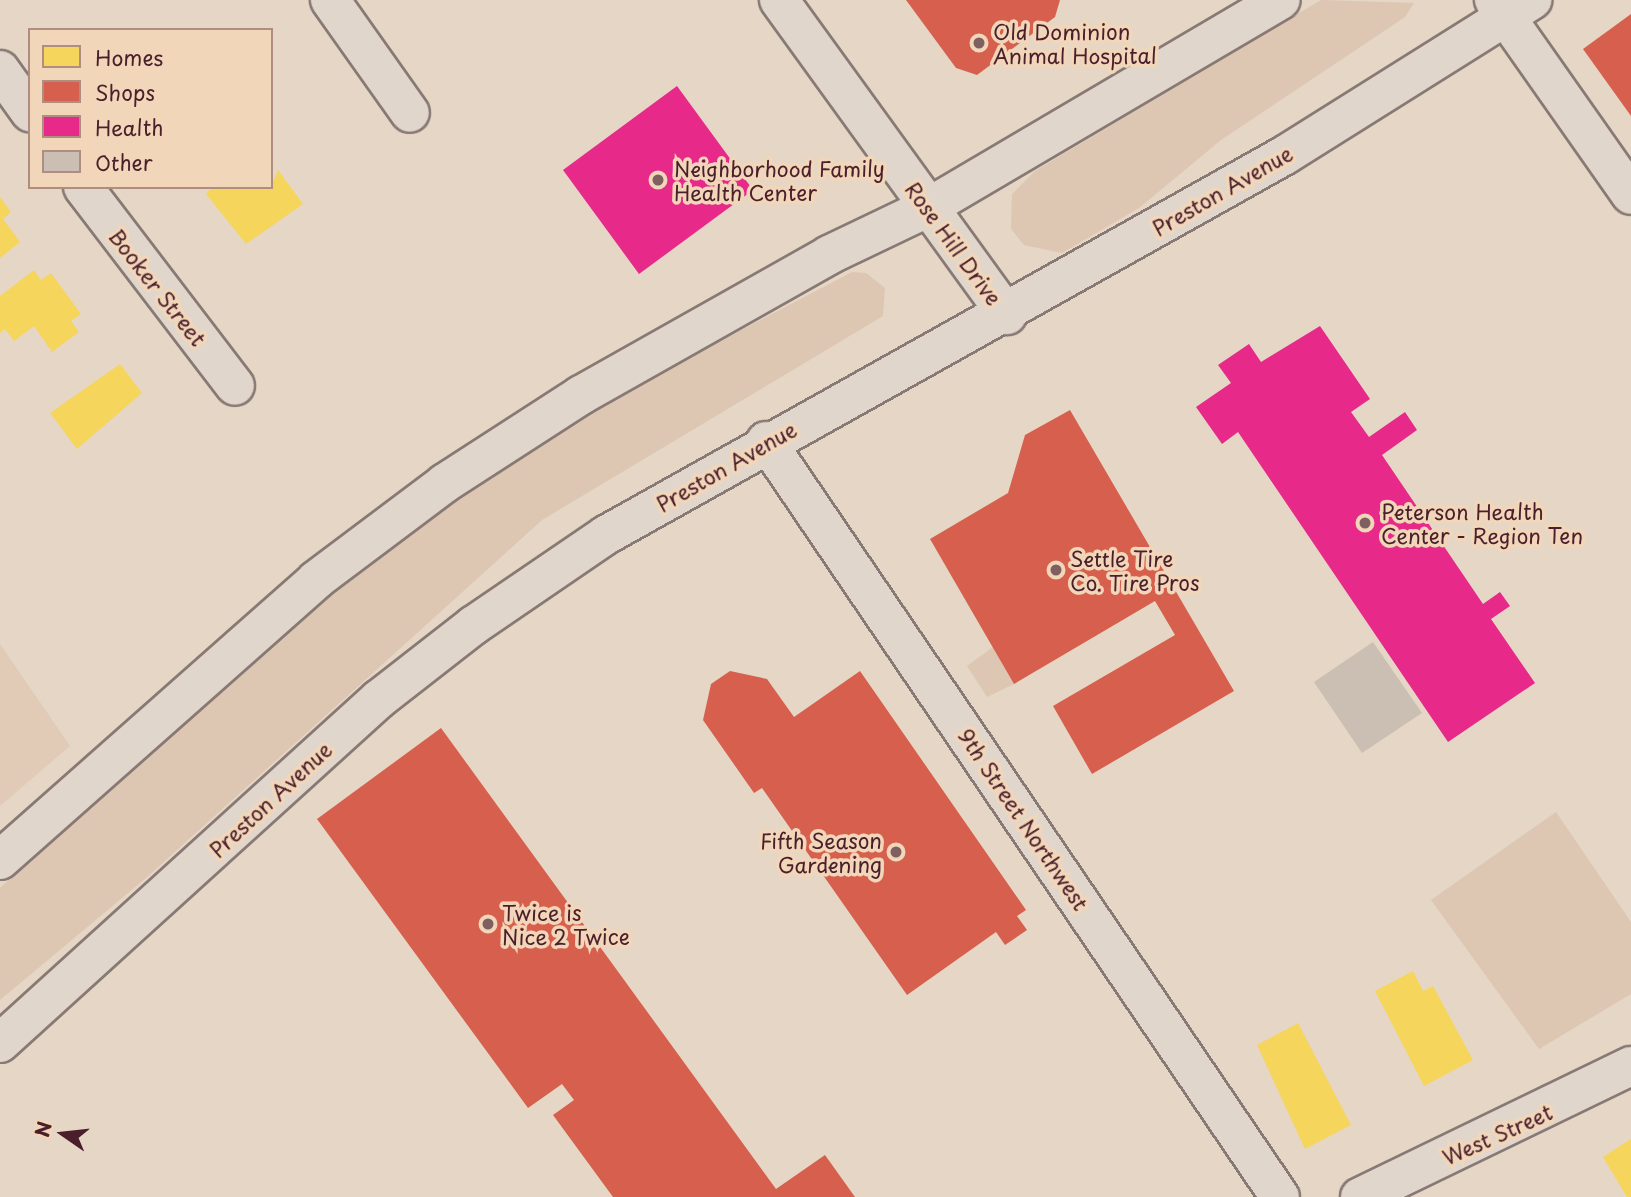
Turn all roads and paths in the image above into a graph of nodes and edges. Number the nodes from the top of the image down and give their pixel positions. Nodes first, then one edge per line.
1 (330, 0) edge
2 (779, 0) edge
3 (1281, 0) edge
4 (1510, 7) edge
5 (0, 70) edge
6 (28, 109) edge
7 (410, 113) dead end
8 (85, 189) edge
9 (1631, 195) edge
10 (929, 208) junction
11 (1007, 315) junction
12 (235, 386) dead end
13 (766, 442) junction
14 (0, 860) edge
15 (61, 991) junction
16 (0, 1043) edge
17 (0, 1062) edge
18 (1631, 1066) edge
19 (1280, 1197) edge
20 (1360, 1197) edge

1 - 7 main road
2 - 10 main road, Rose Hill Drive
3 - 10 main road
4 - 9 main road
4 - 11 main road, Preston Avenue
5 - 6 main road
8 - 12 main road, Booker Street
10 - 11 main road, Rose Hill Drive
10 - 14 main road
11 - 13 main road, Preston Avenue
13 - 15 main road, Preston Avenue
13 - 19 main road, 9th Street Northwest
15 - 16 main road, Preston Avenue
15 - 17 main road
18 - 20 main road, West Street

